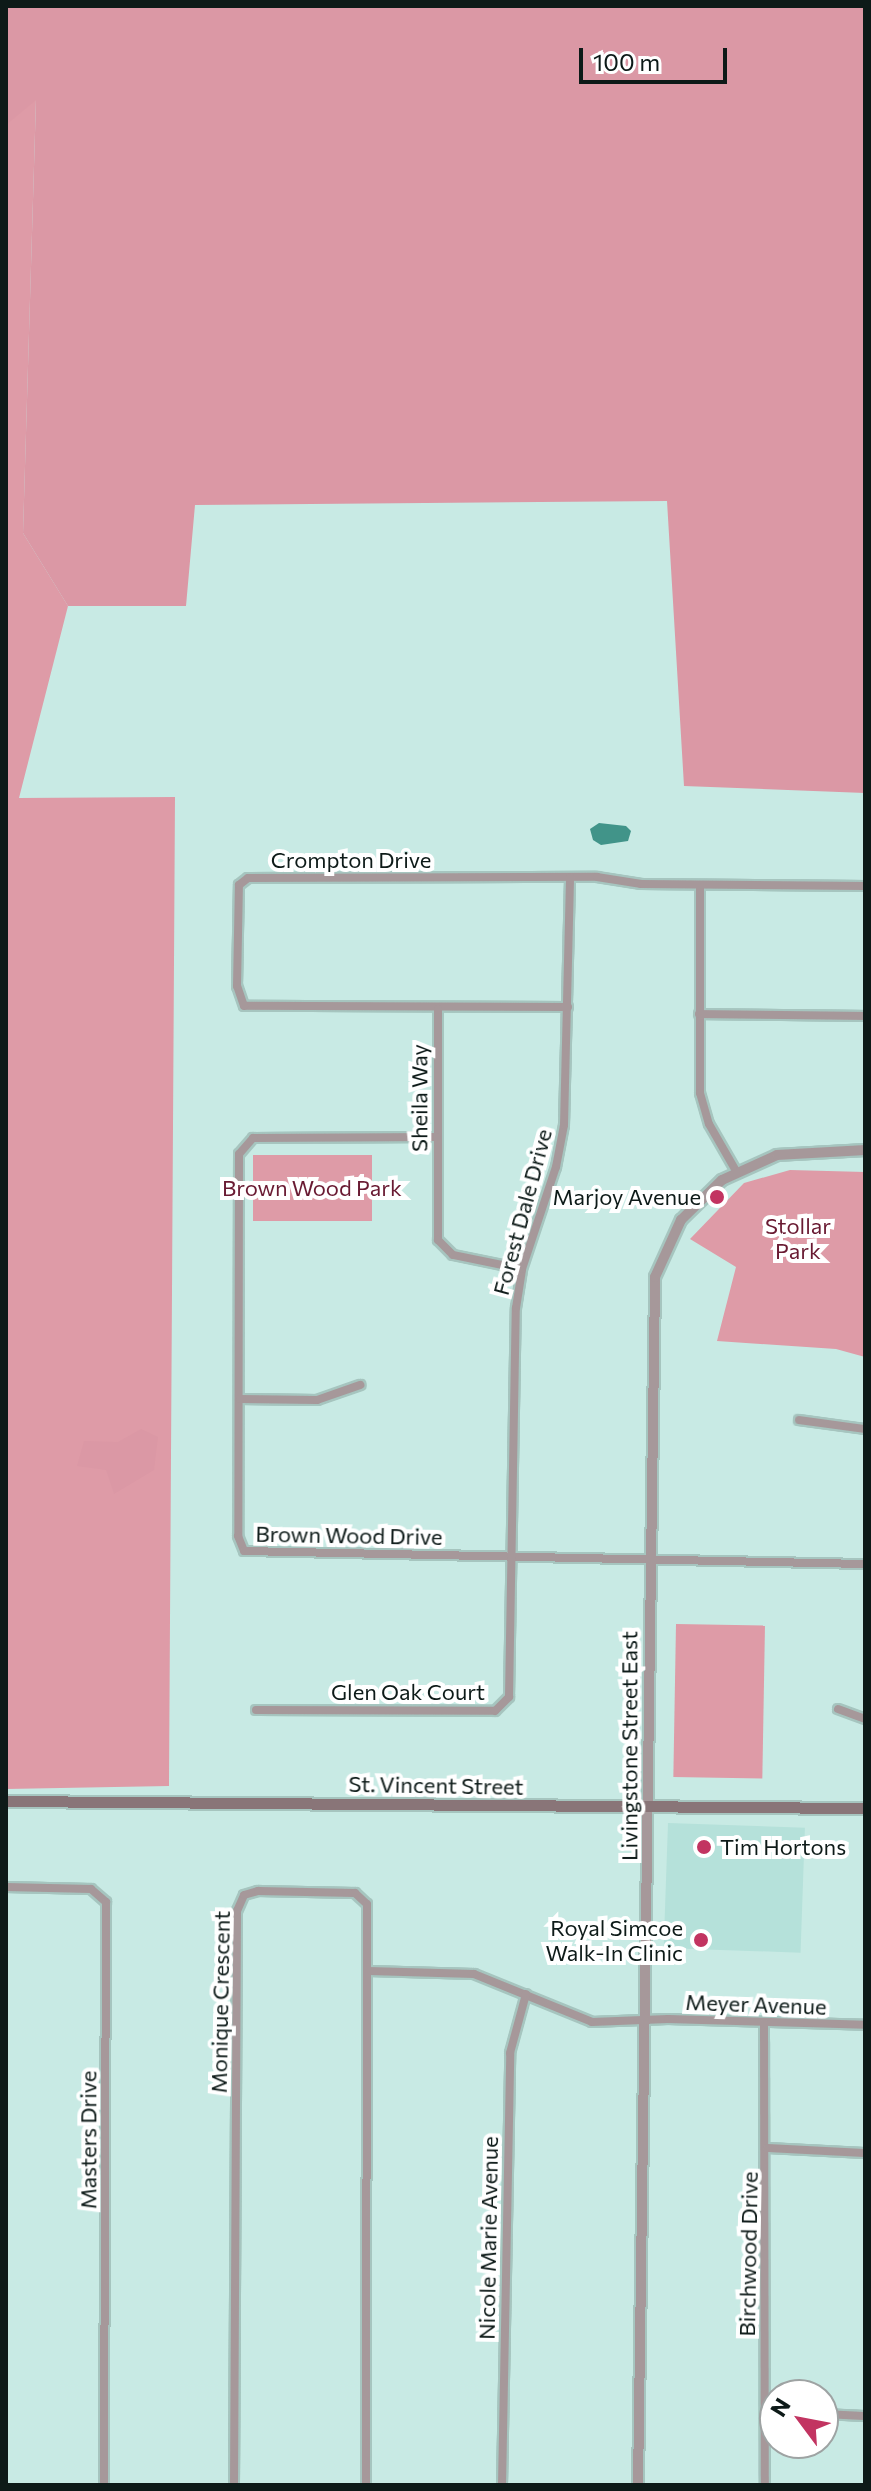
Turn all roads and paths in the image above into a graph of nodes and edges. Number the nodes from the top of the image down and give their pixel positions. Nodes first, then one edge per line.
1 (570, 877) junction
2 (700, 885) junction
3 (865, 886) edge
4 (568, 1007) junction
5 (438, 1009) junction
6 (699, 1014) junction
7 (865, 1016) edge
8 (437, 1137) junction
9 (865, 1150) edge
10 (736, 1171) junction
11 (522, 1269) junction
12 (360, 1385) dead end
13 (240, 1399) junction
14 (799, 1420) dead end
15 (865, 1429) edge
16 (512, 1555) junction
17 (650, 1557) junction
18 (865, 1564) edge
19 (838, 1709) dead end
20 (256, 1710) dead end
21 (865, 1719) edge
22 (6, 1801) edge
23 (650, 1808) junction
24 (865, 1808) edge
25 (6, 1887) edge
26 (369, 1971) junction
27 (526, 1994) junction
28 (764, 2023) junction
29 (646, 2024) junction
30 (865, 2025) edge
31 (767, 2148) junction
32 (865, 2153) edge
33 (765, 2379) edge
34 (839, 2415) edge
35 (865, 2416) edge
36 (765, 2459) edge
37 (104, 2485) edge
38 (234, 2485) edge
39 (366, 2485) edge
40 (502, 2485) edge
41 (638, 2485) edge
42 (765, 2485) edge

1 - 2 street, Crompton Drive
1 - 4 street, Forest Dale Drive
1 - 5 street, Crompton Drive
2 - 3 street, Crompton Drive
2 - 6 street
4 - 5 street, Crompton Drive
4 - 11 street, Forest Dale Drive
5 - 8 street, Sheila Way
6 - 7 street
6 - 10 street
8 - 11 street, Sheila Way
8 - 13 street, Brown Wood Drive
9 - 10 street, Livingstone Street East
10 - 17 street, Livingstone Street East
11 - 16 street, Forest Dale Drive
12 - 13 street
13 - 16 street, Brown Wood Drive
14 - 15 street
16 - 17 street, Brown Wood Drive
16 - 20 street, Glen Oak Court
17 - 18 street, Brown Wood Drive
17 - 23 street, Livingstone Street East
19 - 21 street
22 - 23 main road, St. Vincent Street
23 - 24 main road, St. Vincent Street
23 - 29 street, Livingstone Street East
25 - 37 street, Masters Drive
26 - 27 street, Meyer Avenue
26 - 38 street, Monique Crescent
26 - 39 street, Monique Crescent
27 - 29 street, Meyer Avenue
27 - 40 street, Nicole Marie Avenue
28 - 29 street, Meyer Avenue
28 - 30 street, Meyer Avenue
28 - 31 street, Birchwood Drive
29 - 41 street, Livingstone Street East
31 - 32 street
31 - 33 street, Birchwood Drive
34 - 35 street
36 - 42 street, Birchwood Drive

